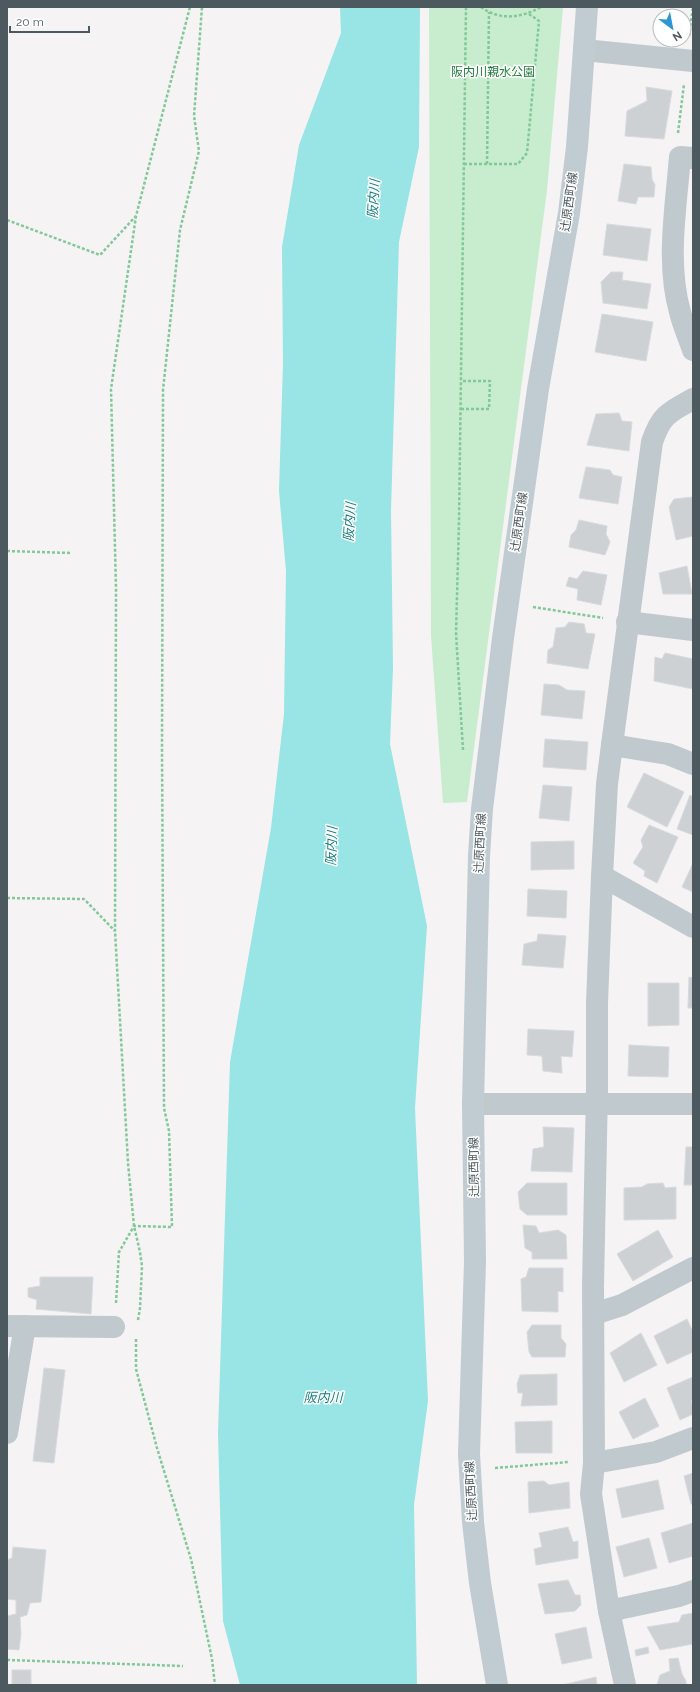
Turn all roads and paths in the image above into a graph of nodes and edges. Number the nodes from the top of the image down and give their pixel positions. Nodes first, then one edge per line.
1 (190, 7) edge
2 (202, 7) edge
3 (466, 7) edge
4 (481, 7) edge
5 (541, 7) edge
6 (587, 7) edge
7 (693, 7) edge
8 (489, 12) junction
9 (529, 14) junction
10 (584, 50) junction
11 (688, 66) edge
12 (687, 157) edge
13 (464, 164) junction
14 (487, 164) junction
15 (136, 216) junction
16 (7, 220) edge
17 (693, 350) edge
18 (461, 381) junction
19 (693, 399) edge
20 (461, 409) junction
21 (7, 551) edge
22 (70, 553) dead end
23 (532, 606) dead end
24 (627, 622) junction
25 (693, 630) edge
26 (612, 745) junction
27 (463, 754) dead end
28 (693, 764) edge
29 (602, 876) junction
30 (7, 898) edge
31 (693, 927) edge
32 (115, 932) junction
33 (474, 1104) junction
34 (596, 1104) junction
35 (693, 1104) edge
36 (134, 1226) junction
37 (693, 1268) edge
38 (594, 1314) junction
39 (16, 1326) edge
40 (114, 1327) joint
41 (137, 1327) dead end
42 (136, 1334) dead end
43 (7, 1433) edge
44 (693, 1438) edge
45 (594, 1463) junction
46 (495, 1468) dead end
47 (693, 1591) edge
48 (609, 1611) junction
49 (7, 1660) edge
50 (183, 1666) dead end
51 (215, 1685) edge
52 (497, 1685) edge
53 (625, 1685) edge

1 - 15 path
2 - 36 path
3 - 13 path
4 - 8 path
5 - 9 path
6 - 10 main road, 辻原西町線
7 - 11 path
8 - 9 path
8 - 14 path
9 - 14 path
10 - 11 street
10 - 33 main road, 辻原西町線
11 - 12 path
12 - 17 street
13 - 14 path
13 - 18 path
15 - 16 path
15 - 32 path
18 - 20 path
18 - 20 path
19 - 24 street
20 - 27 path
21 - 22 path
23 - 24 path
24 - 25 street
24 - 26 street
26 - 28 street
26 - 29 street
29 - 31 street
29 - 34 street
30 - 32 path
32 - 36 path
33 - 34 street
33 - 52 main road, 辻原西町線
34 - 35 street
34 - 38 street
36 - 40 path
36 - 41 path
37 - 38 street
38 - 45 street
39 - 40 street
39 - 43 street
42 - 51 path
44 - 45 street
45 - 46 path
45 - 48 street
47 - 48 street
48 - 53 street
49 - 50 path

